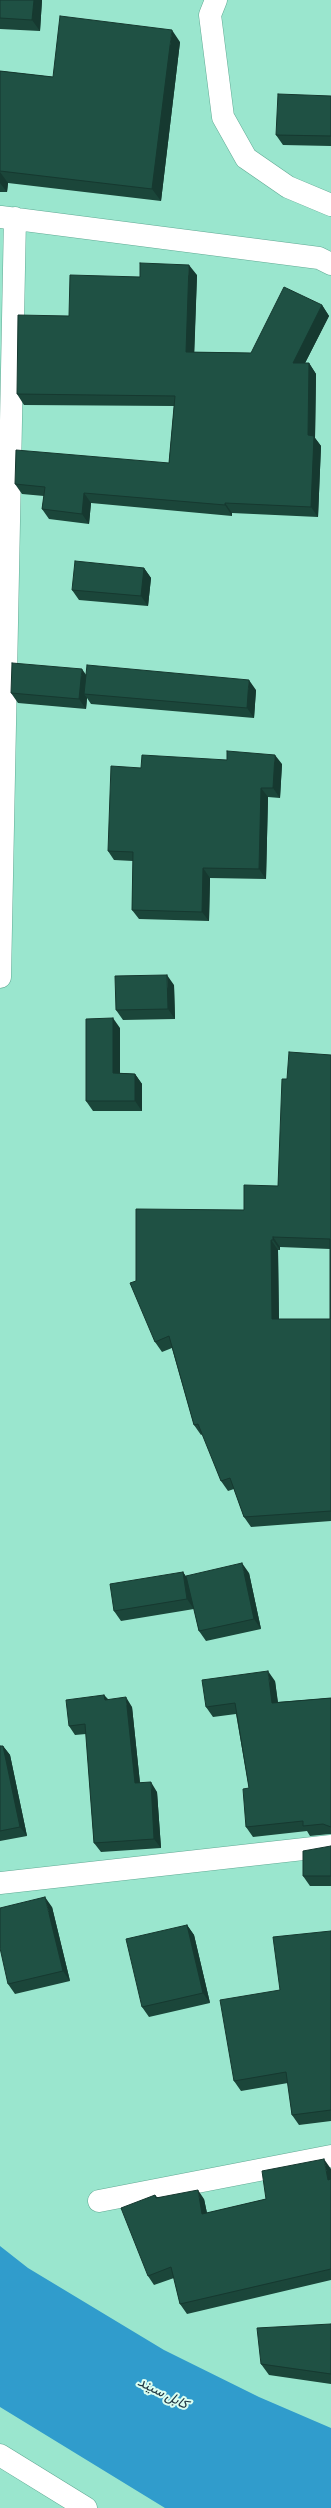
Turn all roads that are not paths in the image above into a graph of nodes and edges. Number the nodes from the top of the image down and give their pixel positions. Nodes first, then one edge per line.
1 (216, 0) edge
2 (331, 205) edge
3 (7, 217) edge
4 (331, 264) edge
5 (0, 978) edge
6 (331, 1846) edge
7 (0, 1883) edge
8 (331, 2156) edge
9 (99, 2201) dead end
10 (0, 2455) edge
11 (86, 2508) edge

1 - 2 street
3 - 4 street
3 - 5 street
6 - 7 street
8 - 9 street
10 - 11 street

